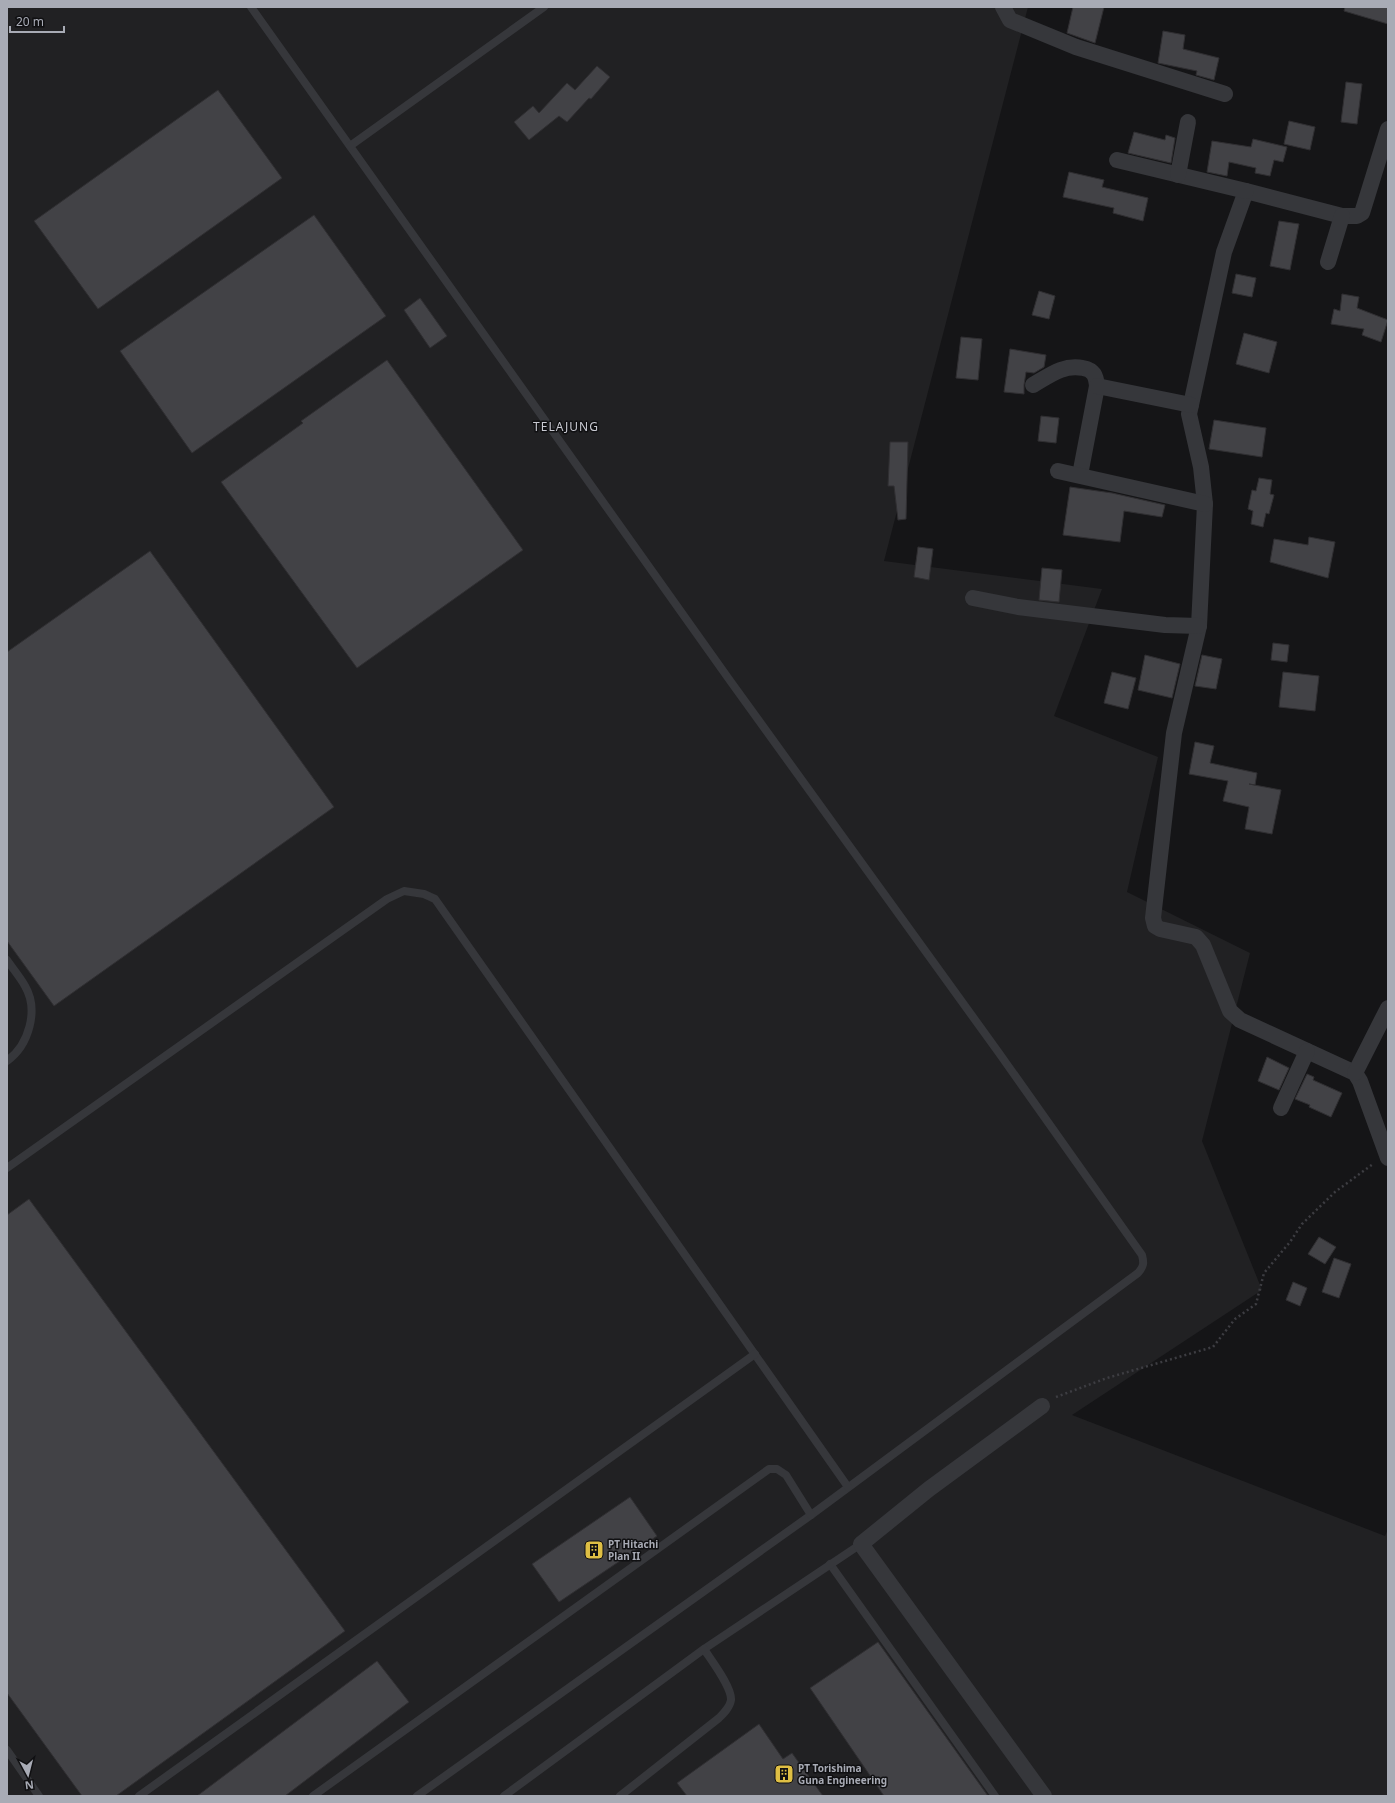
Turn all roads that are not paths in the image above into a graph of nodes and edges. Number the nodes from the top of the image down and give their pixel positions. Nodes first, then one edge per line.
1 (251, 7) edge
2 (544, 7) edge
3 (1003, 7) edge
4 (1225, 94) dead end
5 (1188, 122) dead end
6 (1388, 129) edge
7 (350, 146) junction
8 (1117, 160) dead end
9 (1178, 175) junction
10 (1246, 191) junction
11 (1342, 216) junction
12 (1328, 262) dead end
13 (1033, 385) dead end
14 (1097, 386) junction
15 (1191, 405) junction
16 (1058, 471) dead end
17 (1080, 475) junction
18 (1205, 504) junction
19 (973, 598) dead end
20 (1199, 626) junction
21 (7, 960) edge
22 (1388, 1008) edge
23 (1307, 1051) junction
24 (7, 1061) edge
25 (1355, 1073) junction
26 (1281, 1108) dead end
27 (1388, 1158) edge
28 (7, 1168) edge
29 (755, 1354) junction
30 (1042, 1406) road end
31 (848, 1488) junction
32 (811, 1515) junction
33 (861, 1544) junction
34 (830, 1564) junction
35 (704, 1649) junction
36 (7, 1750) edge
37 (39, 1796) edge
38 (139, 1796) edge
39 (313, 1796) edge
40 (418, 1796) edge
41 (504, 1796) edge
42 (620, 1796) edge
43 (995, 1796) edge
44 (1044, 1796) edge

1 - 7 lane
2 - 7 lane
3 - 4 street
5 - 9 street
6 - 11 street
7 - 31 lane
8 - 9 street
9 - 10 street
10 - 11 street
10 - 15 street
11 - 12 street
13 - 14 street
14 - 15 street
14 - 17 street
15 - 18 street
16 - 17 street
17 - 18 street
18 - 20 street
19 - 20 street
20 - 23 street
21 - 24 lane
22 - 25 street
23 - 25 street
23 - 26 street
25 - 27 street
28 - 29 lane
29 - 31 lane
29 - 38 lane
30 - 33 street
31 - 32 lane
32 - 39 lane
32 - 40 lane
33 - 34 lane
33 - 44 street
34 - 35 lane
34 - 43 lane
35 - 41 lane
35 - 42 lane
36 - 37 lane

